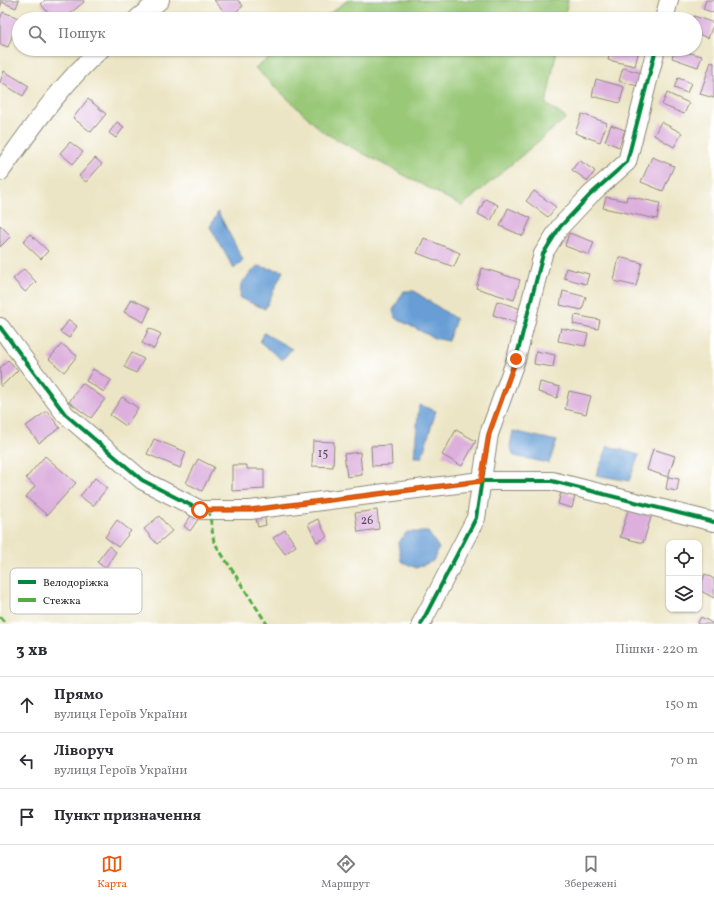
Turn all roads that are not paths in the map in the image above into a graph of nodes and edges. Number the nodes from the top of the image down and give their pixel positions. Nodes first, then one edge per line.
1 (160, 0) edge
2 (670, 0) edge
3 (141, 11) edge
4 (666, 12) edge
5 (93, 56) edge
6 (654, 56) edge
7 (0, 172) edge
8 (0, 327) edge
9 (481, 481) junction
10 (714, 522) edge
11 (421, 624) edge

1 - 3 street
2 - 4 street
5 - 7 street
6 - 9 street
8 - 9 street
9 - 10 street
9 - 11 street

